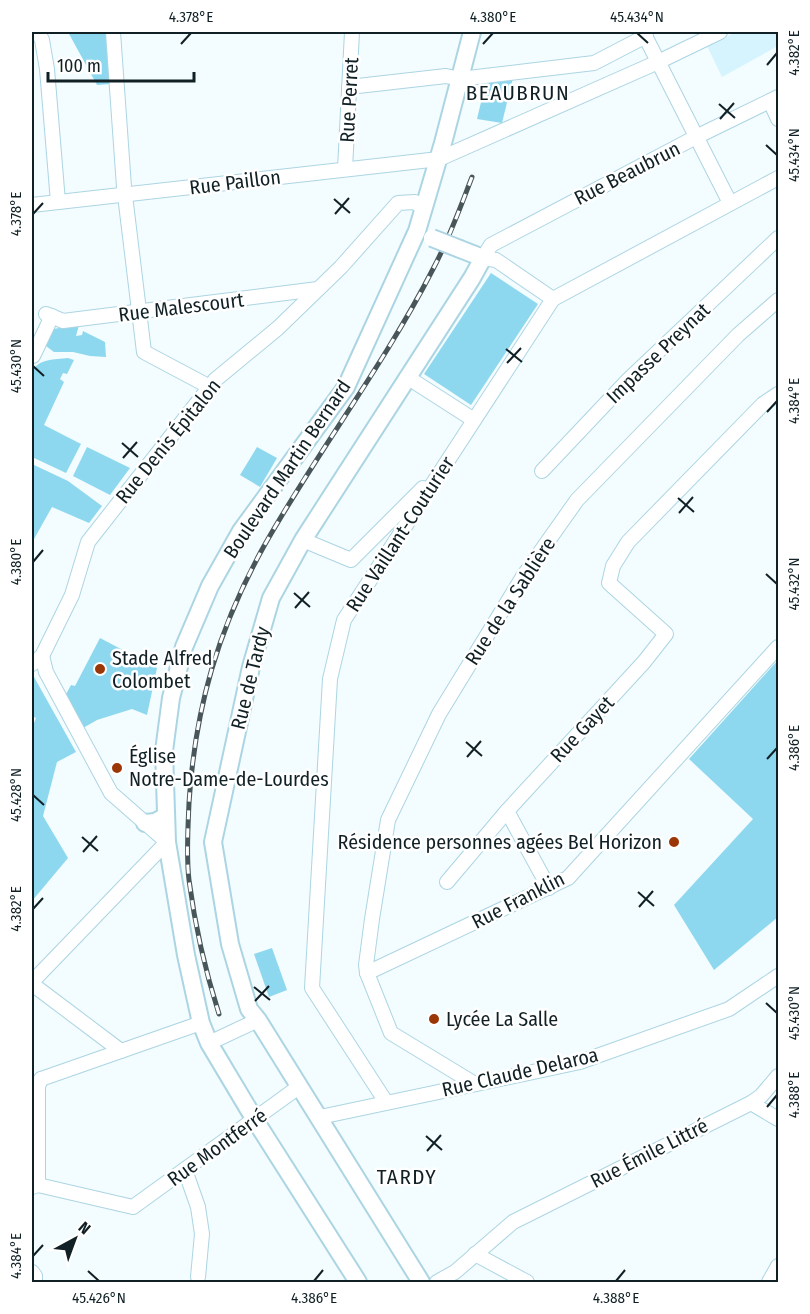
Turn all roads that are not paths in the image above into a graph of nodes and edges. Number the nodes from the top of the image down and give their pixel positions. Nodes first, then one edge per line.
1 (38, 32) edge
2 (113, 32) edge
3 (352, 32) edge
4 (472, 32) edge
5 (720, 32) edge
6 (644, 34) edge
7 (32, 48) edge
8 (45, 55) junction
9 (658, 62) junction
10 (460, 79) junction
11 (349, 87) junction
12 (774, 99) edge
13 (778, 119) edge
14 (696, 137) junction
15 (439, 159) junction
16 (345, 170) junction
17 (778, 178) edge
18 (125, 195) junction
19 (58, 202) junction
20 (730, 203) junction
21 (32, 206) edge
22 (424, 209) junction
23 (425, 235) junction
24 (778, 238) edge
25 (483, 258) junction
26 (318, 290) junction
27 (554, 299) junction
28 (778, 300) edge
29 (139, 312) junction
30 (33, 356) edge
31 (407, 377) junction
32 (210, 387) junction
33 (778, 394) edge
34 (474, 420) junction
35 (450, 457) junction
36 (542, 471) dead end
37 (303, 540) junction
38 (778, 647) edge
39 (35, 658) edge
40 (507, 811) junction
41 (166, 816) junction
42 (145, 823) junction
43 (167, 842) junction
44 (447, 882) dead end
45 (549, 888) junction
46 (367, 973) junction
47 (778, 976) edge
48 (32, 983) edge
49 (258, 1020) junction
50 (201, 1023) junction
51 (209, 1043) junction
52 (121, 1051) junction
53 (36, 1075) edge
54 (778, 1076) edge
55 (475, 1084) junction
56 (300, 1086) junction
57 (386, 1102) junction
58 (751, 1103) junction
59 (320, 1117) junction
60 (778, 1119) edge
61 (255, 1120) junction
62 (185, 1170) junction
63 (35, 1186) edge
64 (475, 1254) junction
65 (778, 1266) edge
66 (32, 1272) edge
67 (198, 1277) dead end
68 (451, 1277) edge
69 (35, 1282) edge
70 (358, 1282) edge
71 (421, 1282) edge
72 (437, 1282) edge
73 (527, 1282) edge
74 (769, 1282) edge

1 - 8 street
2 - 18 street
3 - 11 street, Rue Perret
4 - 10 main road, Boulevard Martin Bernard
5 - 9 street, Rue Paillon
6 - 9 street
6 - 10 street
7 - 8 street
8 - 19 street
9 - 14 street
9 - 15 street, Rue Paillon
10 - 11 street
10 - 15 main road, Boulevard Martin Bernard
11 - 16 street, Rue Perret
12 - 13 street
12 - 14 street, Rue Beaubrun
14 - 20 street
14 - 25 street, Rue Beaubrun
15 - 16 street, Rue Paillon
15 - 22 main road, Boulevard Martin Bernard
16 - 18 street, Rue Paillon
17 - 20 street, Rue Vaillant-Couturier
18 - 19 street, Rue Paillon
18 - 29 street
19 - 21 street, Rue Paillon
20 - 27 street, Rue Vaillant-Couturier
22 - 23 main road, Boulevard Martin Bernard
22 - 26 street, Rue Denis Épitalon
23 - 25 main road, bridge
23 - 41 main road, Boulevard Martin Bernard
24 - 36 street, Impasse Preynat
25 - 27 street
25 - 31 main road, Rue de Tardy
26 - 29 street, Rue Malescourt
26 - 32 street, Rue Denis Épitalon
27 - 34 street, Rue Vaillant-Couturier
28 - 46 street, Rue de la Sablière
29 - 30 street, Rue Malescourt
29 - 32 street
31 - 34 street
31 - 37 main road, Rue de Tardy
32 - 39 street, Rue Denis Épitalon
33 - 40 street, Rue Gayet
34 - 35 street, Rue Vaillant-Couturier
35 - 37 street
35 - 57 street, Rue Vaillant-Couturier
37 - 49 main road, Rue de Tardy
38 - 45 street, Rue Franklin
39 - 42 street
40 - 44 street, Rue Gayet
40 - 45 street
41 - 42 main road
41 - 43 main road, Boulevard Martin Bernard
42 - 43 street
43 - 48 street
43 - 50 main road, Boulevard Martin Bernard
45 - 46 street, Rue Franklin
46 - 55 street
47 - 55 street, Rue Claude Delaroa
48 - 52 street
49 - 51 street
49 - 56 main road, Rue de Tardy
50 - 51 main road, Boulevard Martin Bernard
50 - 52 street
51 - 61 main road, Boulevard Martin Bernard
52 - 53 street
53 - 63 street
54 - 58 street, Rue Émile Littré
55 - 57 street, Rue Claude Delaroa
56 - 59 main road, Rue de Tardy
56 - 61 street, Rue Montferré
57 - 59 street, Rue Claude Delaroa
58 - 60 street
58 - 64 street, Rue Émile Littré
59 - 71 main road, Rue de Tardy
61 - 62 street, Rue Montferré
61 - 70 main road, Boulevard Martin Bernard
62 - 63 street, Rue Montferré
62 - 67 street
64 - 68 street, Rue Émile Littré
64 - 73 street
65 - 74 street
66 - 69 street
68 - 72 street, Rue Émile Littré

